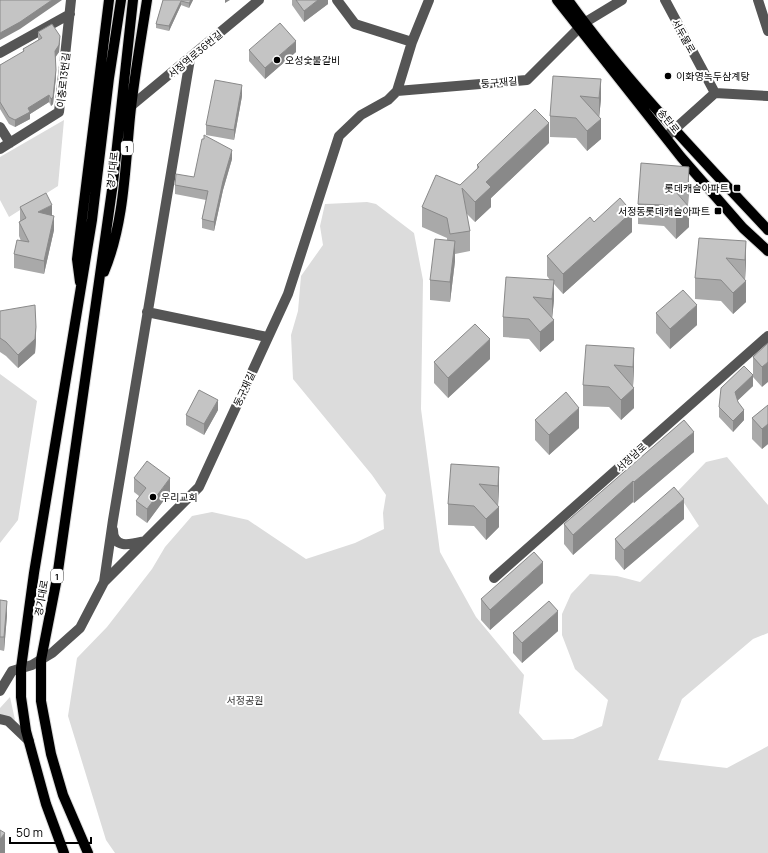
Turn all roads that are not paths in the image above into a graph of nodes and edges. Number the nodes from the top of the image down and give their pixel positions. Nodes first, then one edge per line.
1 (72, 0) edge
2 (109, 0) edge
3 (120, 0) edge
4 (133, 0) edge
5 (147, 0) edge
6 (259, 0) edge
7 (337, 0) edge
8 (429, 0) edge
9 (557, 0) edge
10 (568, 0) edge
11 (622, 0) edge
12 (664, 0) edge
13 (758, 0) edge
14 (70, 14) junction
15 (582, 26) junction
16 (768, 31) edge
17 (412, 42) junction
18 (0, 53) edge
19 (190, 59) junction
20 (397, 91) junction
21 (715, 93) junction
22 (768, 96) edge
23 (131, 106) junction
24 (0, 126) edge
25 (674, 130) junction
26 (666, 137) junction
27 (10, 143) junction
28 (0, 148) edge
29 (768, 230) edge
30 (768, 251) edge
31 (96, 293) junction
32 (81, 294) junction
33 (148, 312) junction
34 (768, 336) edge
35 (267, 337) junction
36 (113, 520) junction
37 (146, 540) junction
38 (494, 578) dead end
39 (104, 582) junction
40 (41, 660) junction
41 (21, 668) junction
42 (0, 691) edge
43 (0, 719) edge
44 (29, 741) junction
45 (64, 853) edge
46 (88, 853) edge

1 - 14 street, 이충로13번길
2 - 32 main road, 경기대로
3 - 32 main road, 경기대로
4 - 31 main road, 경기대로 / 1
5 - 23 main road, 경기대로 / 1
6 - 19 street, 서정역로36번길
7 - 17 street
8 - 17 street
9 - 15 main road, 송탄로
10 - 15 main road, 송탄로
11 - 15 street
12 - 21 street, 서두물로
13 - 16 street
14 - 18 street
14 - 27 street, 이충로13번길
15 - 20 street, 둥구재길
15 - 25 main road, 송탄로
15 - 26 main road, 송탄로
17 - 20 street
19 - 23 street, 서정역로36번길
19 - 33 street
20 - 35 street, 둥구재길
21 - 22 street
21 - 25 street
23 - 31 main road, 경기대로 / 1
24 - 27 street
25 - 26 street
25 - 29 main road, 송탄로
26 - 30 main road, 송탄로
27 - 28 street, 이충로13번길
31 - 40 main road, 경기대로 / 1
32 - 41 main road, 경기대로
33 - 35 street
33 - 36 street
34 - 38 street, 서정남로
35 - 37 street, 둥구재길
36 - 37 street
36 - 39 street
37 - 39 street, 둥구재길
39 - 40 street, 둥구재길
40 - 41 street, 둥구재길
40 - 46 main road, 경기대로 / 1
41 - 42 street, 둥구재길
41 - 44 main road, 경기대로
43 - 44 street
44 - 45 main road, 경기대로

